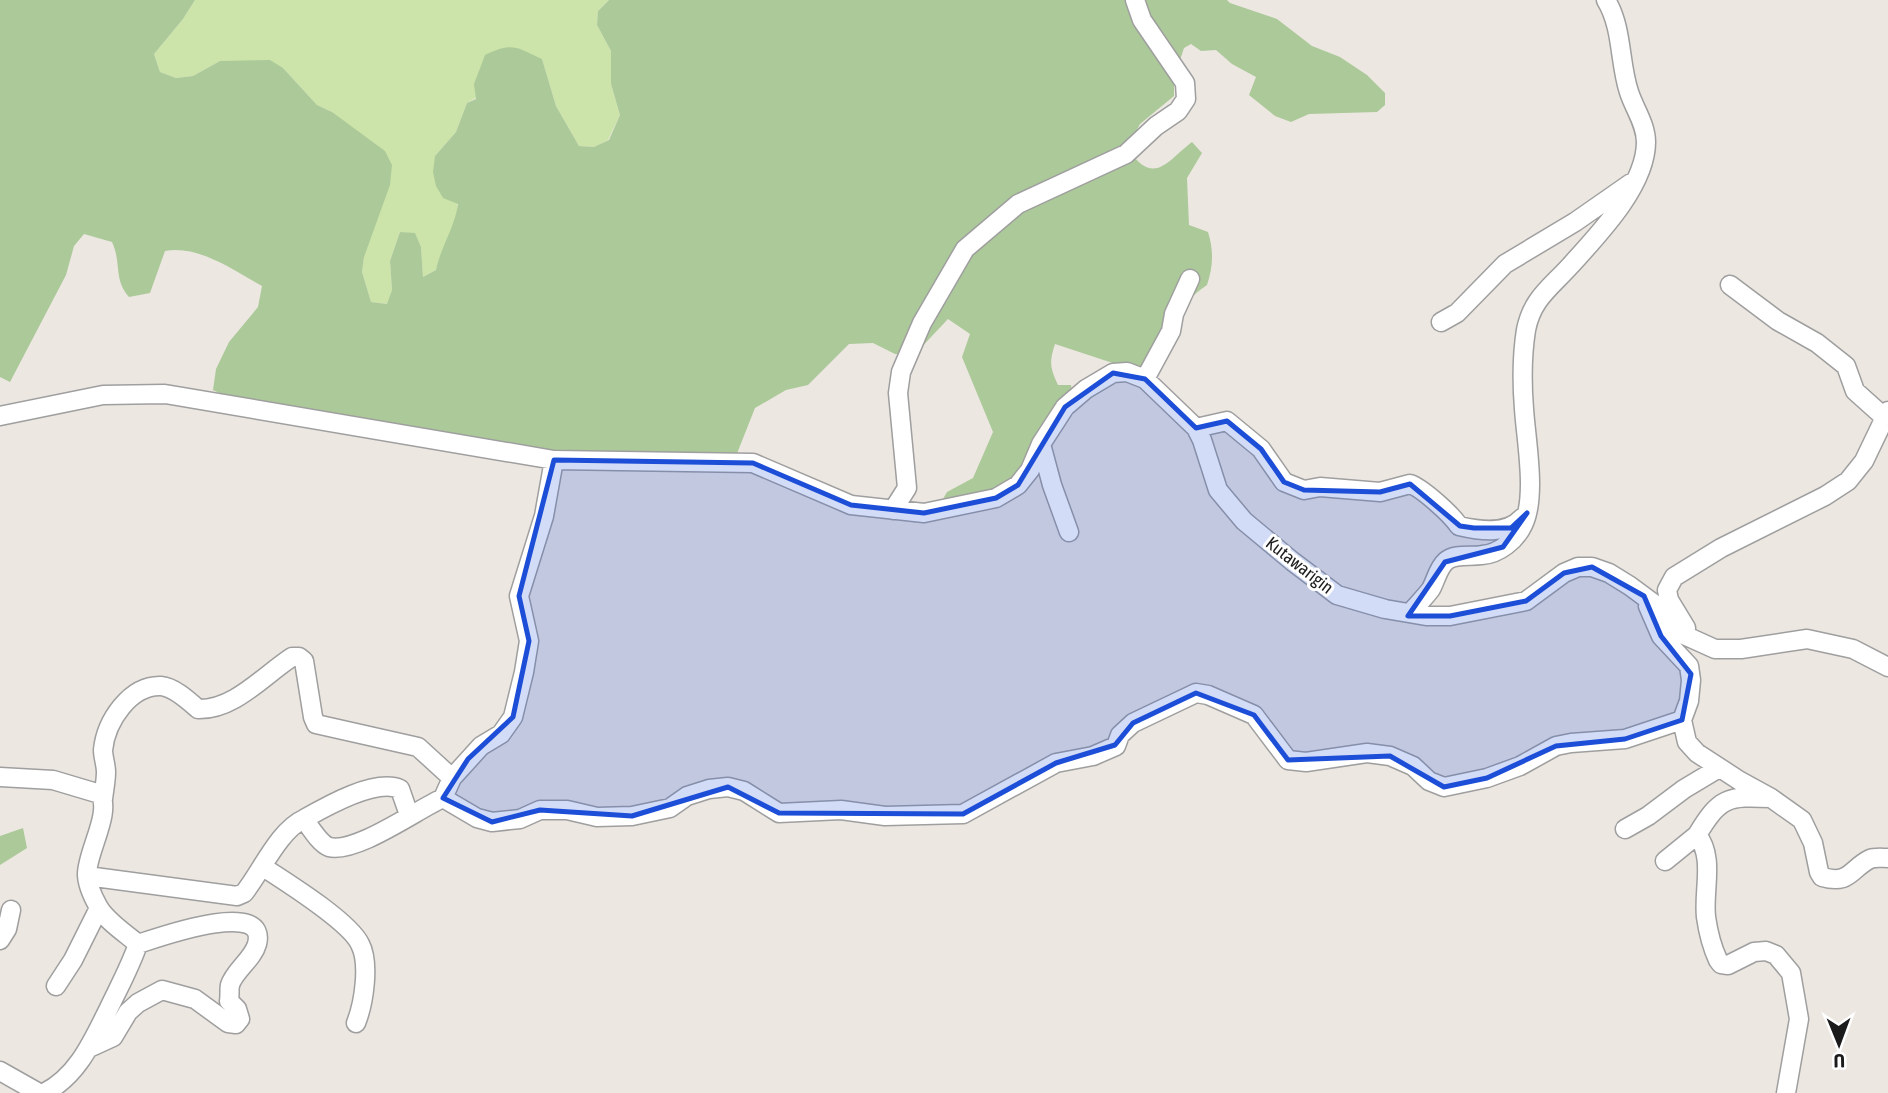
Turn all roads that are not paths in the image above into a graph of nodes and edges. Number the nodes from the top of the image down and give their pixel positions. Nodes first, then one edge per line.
1 (1135, 0) edge
2 (1606, 0) edge
3 (1637, 179) junction
4 (1190, 279) dead end
5 (1730, 285) dead end
6 (1441, 322) dead end
7 (1145, 380) junction
8 (1886, 414) edge
9 (0, 416) edge
10 (1196, 428) junction
11 (1041, 444) junction
12 (554, 460) junction
13 (893, 510) junction
14 (1527, 513) junction
15 (1069, 532) dead end
16 (1644, 596) junction
17 (1410, 613) junction
18 (1700, 643) junction
19 (1888, 667) edge
20 (1682, 720) junction
21 (1719, 768) junction
22 (0, 777) edge
23 (453, 778) junction
24 (443, 798) junction
25 (1770, 798) junction
26 (103, 799) junction
27 (409, 815) junction
28 (304, 819) junction
29 (1625, 829) dead end
30 (1697, 835) junction
31 (1888, 858) edge
32 (1665, 862) dead end
33 (263, 867) junction
34 (87, 876) junction
35 (99, 908) junction
36 (11, 910) dead end
37 (0, 940) edge
38 (138, 944) junction
39 (56, 986) dead end
40 (356, 1023) dead end
41 (89, 1048) junction
42 (0, 1071) edge
43 (39, 1093) edge
44 (44, 1093) edge
45 (1786, 1093) edge

1 - 13 street
2 - 3 street
3 - 6 street
3 - 14 street
4 - 7 street
5 - 8 street
7 - 10 street, Kutawarigin
7 - 11 street
8 - 18 street
9 - 12 street
10 - 14 street
10 - 17 street, Kutawarigin
11 - 13 street
11 - 15 street
12 - 13 street
12 - 23 street
14 - 17 street
16 - 17 street, Kutawarigin
16 - 18 street, Kutawarigin
16 - 20 street
18 - 19 street, Kutawarigin
20 - 21 street
20 - 24 street
21 - 25 street
21 - 29 street
22 - 26 street
23 - 24 street
23 - 26 street
24 - 27 street
25 - 30 street
25 - 31 street
26 - 34 street
27 - 28 street
27 - 28 street
28 - 33 street
30 - 32 street
30 - 45 street
33 - 34 street
33 - 40 street
34 - 35 street
35 - 38 street
35 - 39 street
36 - 37 street
38 - 41 street
38 - 41 street
41 - 44 street
42 - 43 street

